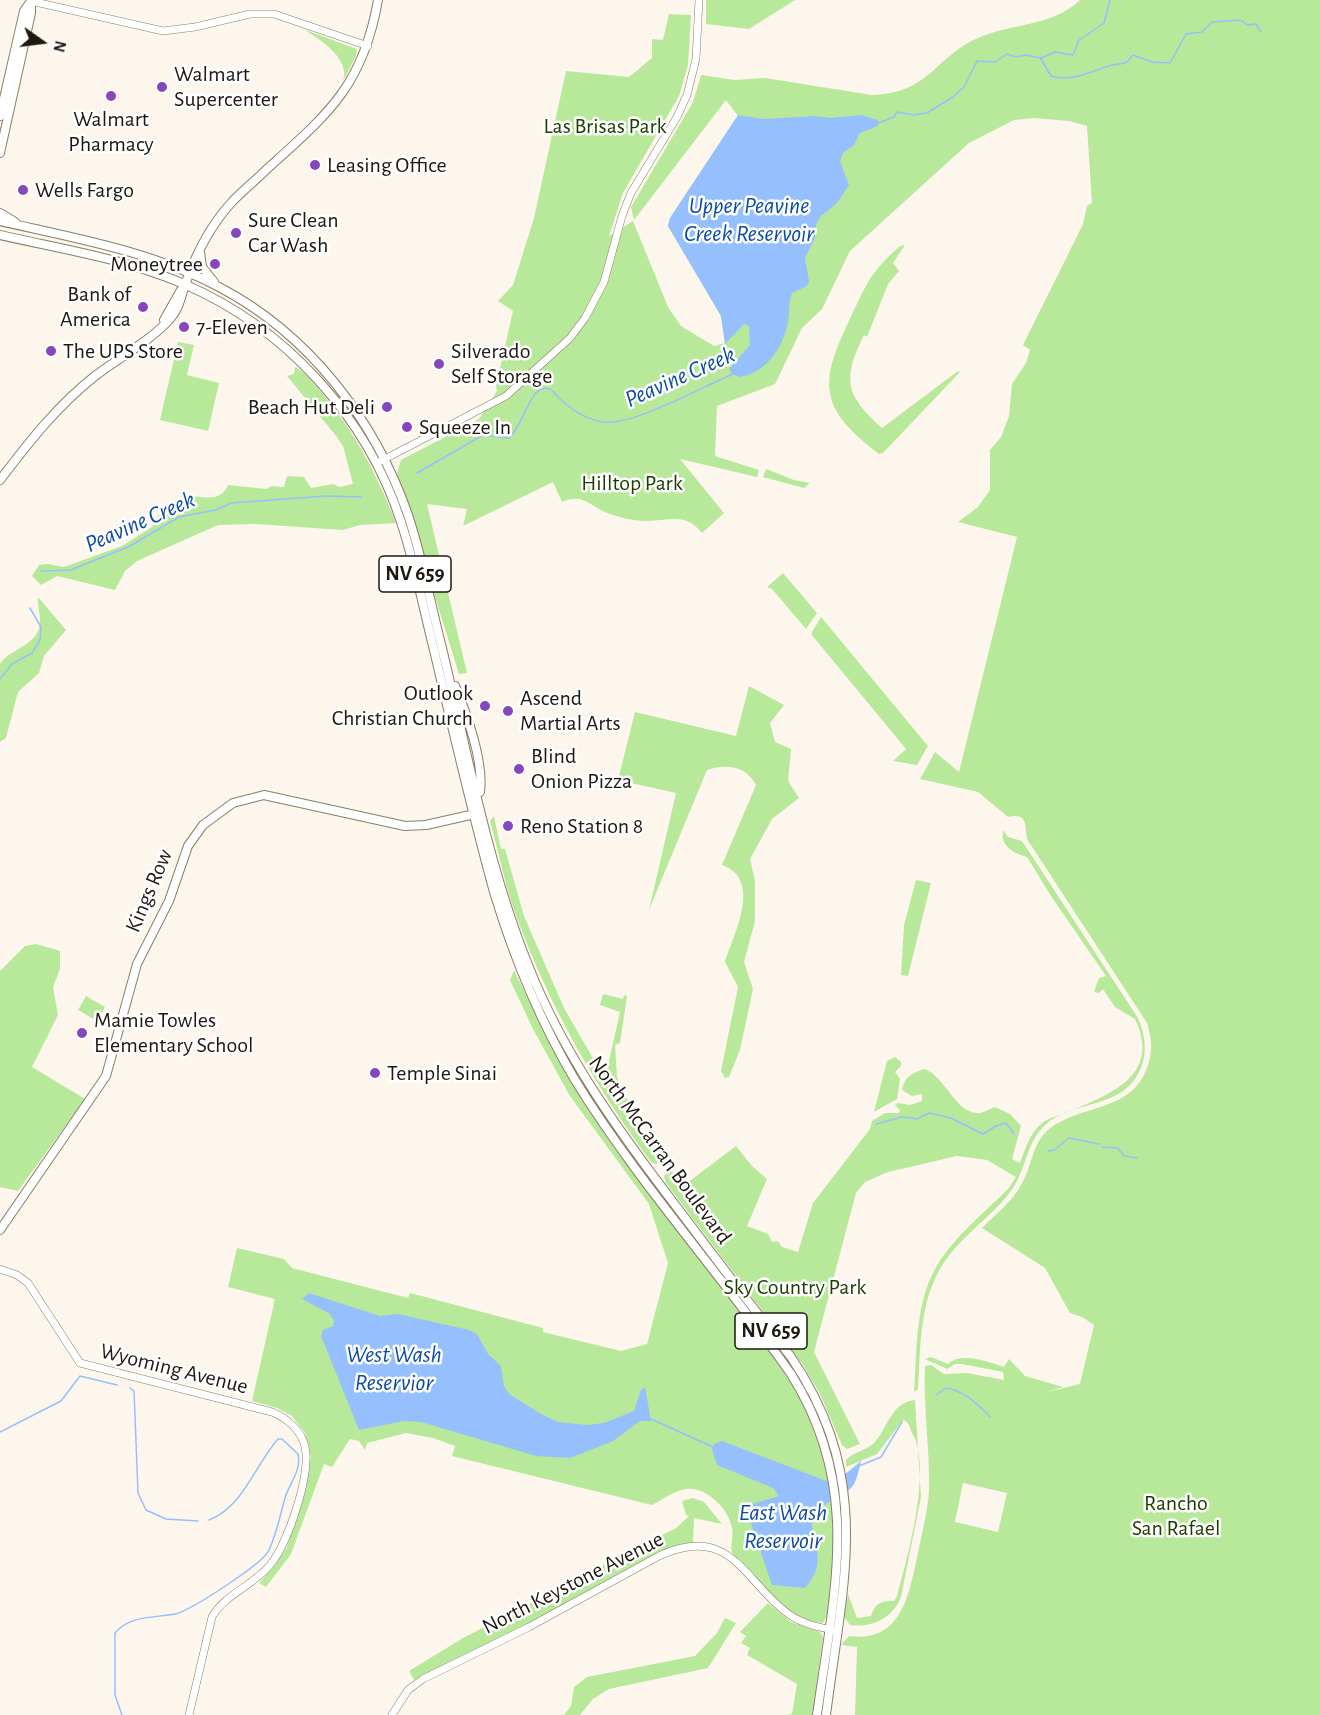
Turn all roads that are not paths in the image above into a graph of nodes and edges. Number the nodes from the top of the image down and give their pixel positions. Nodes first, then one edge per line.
1 (378, 0) edge
2 (699, 0) edge
3 (31, 1) edge
4 (368, 46) junction
5 (0, 116) edge
6 (0, 153) edge
7 (0, 213) edge
8 (0, 221) edge
9 (26, 227) junction
10 (0, 235) edge
11 (202, 247) junction
12 (190, 273) junction
13 (185, 284) junction
14 (219, 286) junction
15 (385, 459) junction
16 (376, 464) junction
17 (0, 480) edge
18 (478, 813) junction
19 (544, 1011) junction
20 (0, 1230) edge
21 (0, 1269) edge
22 (833, 1456) junction
23 (833, 1630) junction
24 (189, 1715) edge
25 (392, 1715) edge
26 (817, 1715) edge
27 (826, 1715) edge

1 - 4 main road
2 - 15 street
3 - 4 street
3 - 5 main road
3 - 6 main road
4 - 11 main road
7 - 9 main road
8 - 9 main road, NV 659
9 - 12 main road, NV 659
10 - 13 main road, North McCarran Boulevard / NV 659
11 - 12 main road
11 - 14 main road
12 - 13 main road
12 - 14 main road, NV 659
13 - 16 main road, North McCarran Boulevard / NV 659
13 - 17 main road
14 - 15 main road, NV 659
15 - 16 street
15 - 18 main road, North McCarran Boulevard / NV 659
16 - 18 main road, North McCarran Boulevard / NV 659
18 - 19 main road, North McCarran Boulevard / NV 659
18 - 20 main road, Kings Row
19 - 22 main road, North McCarran Boulevard / NV 659
19 - 22 main road, North McCarran Boulevard / NV 659
21 - 24 street, Wyoming Avenue
22 - 23 main road, North McCarran Boulevard / NV 659
22 - 23 main road, North McCarran Boulevard / NV 659
23 - 25 street, North Keystone Avenue
23 - 26 main road, North McCarran Boulevard / NV 659
23 - 27 main road, North McCarran Boulevard / NV 659

